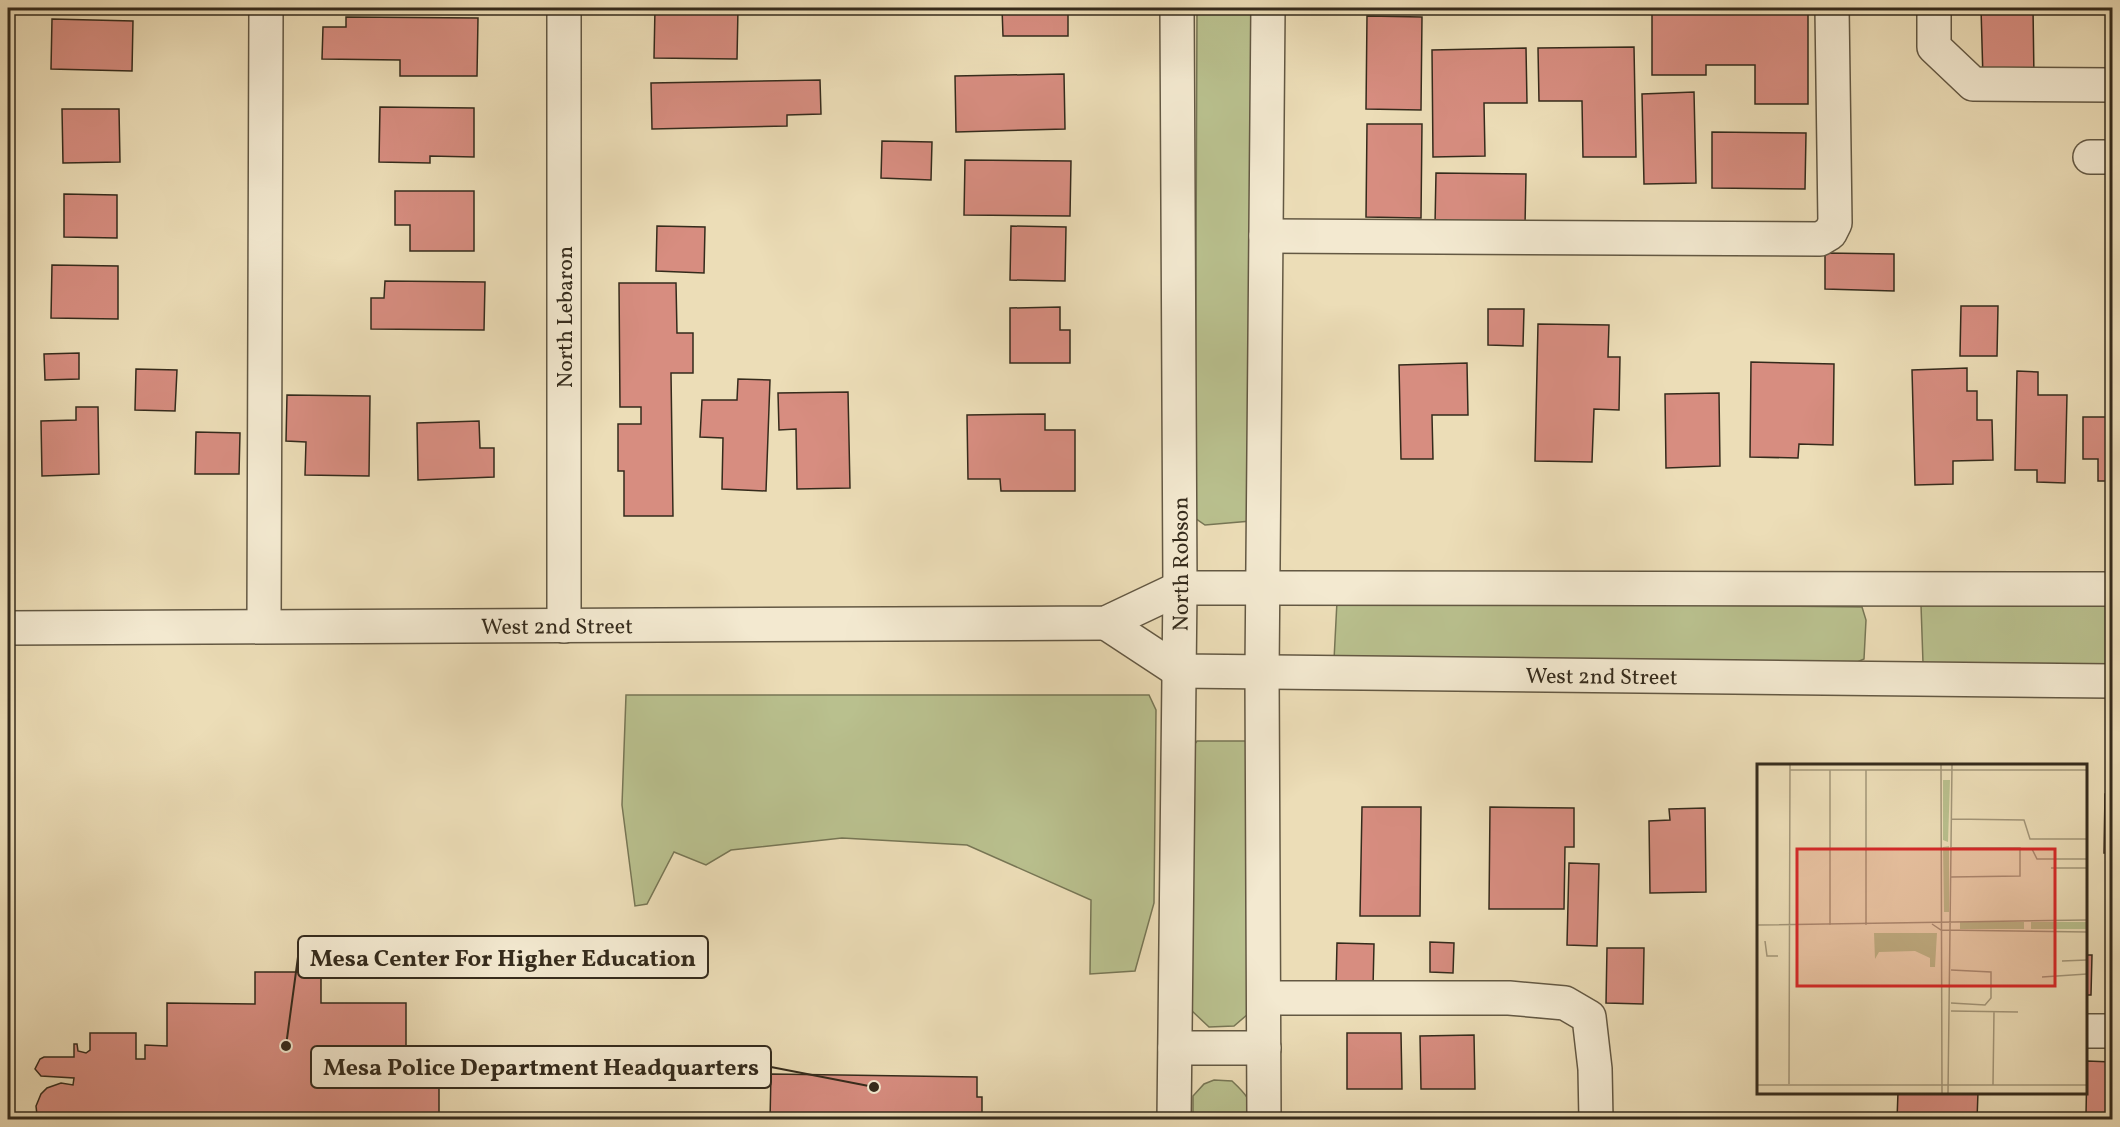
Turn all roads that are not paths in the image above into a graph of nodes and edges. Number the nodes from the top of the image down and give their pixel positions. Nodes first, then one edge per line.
1 (266, 8) edge
2 (564, 8) edge
3 (1177, 8) edge
4 (1268, 8) edge
5 (1832, 8) edge
6 (1934, 8) edge
7 (2112, 85) edge
8 (1266, 236) junction
9 (1180, 588) junction
10 (1263, 588) junction
11 (2112, 589) edge
12 (1106, 623) junction
13 (264, 626) junction
14 (564, 626) junction
15 (8, 628) edge
16 (1179, 671) junction
17 (1262, 672) junction
18 (2112, 681) edge
19 (1263, 998) junction
20 (2087, 1031) edge
21 (2112, 1031) edge
22 (1175, 1048) junction
23 (1263, 1048) junction
24 (1174, 1119) edge
25 (1264, 1119) edge
26 (1596, 1119) edge

1 - 13 street
2 - 14 street, North Lebaron
3 - 9 street, North Robson
4 - 8 street
5 - 8 street
6 - 7 street
8 - 10 street
9 - 10 street, West 2nd Street
9 - 12 street, West 2nd Street
9 - 16 street, North Robson
10 - 11 street, West 2nd Street
10 - 17 street
12 - 14 street, West 2nd Street
12 - 16 street
13 - 14 street, West 2nd Street
13 - 15 street, West 2nd Street
16 - 17 street, West 2nd Street
16 - 22 street, North Robson
17 - 18 street, West 2nd Street
17 - 19 street
19 - 23 street
19 - 26 street
20 - 21 street
22 - 23 street
22 - 24 street, North Robson
23 - 25 street

